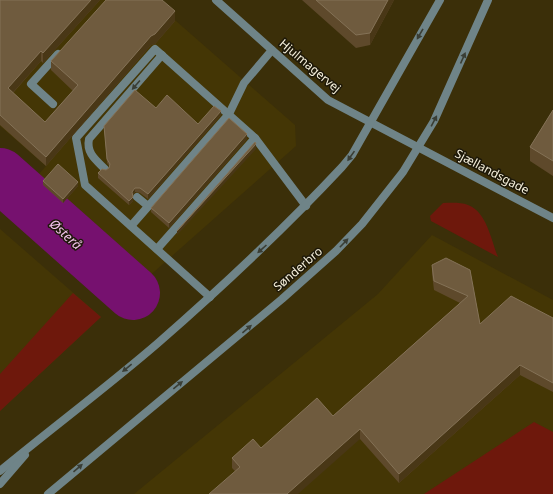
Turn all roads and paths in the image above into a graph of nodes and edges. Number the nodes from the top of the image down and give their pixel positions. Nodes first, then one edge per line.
1 (216, 0) edge
2 (440, 0) edge
3 (488, 0) edge
4 (66, 45) edge
5 (272, 50) junction
6 (162, 55) junction
7 (53, 104) dead end
8 (229, 114) junction
9 (371, 122) junction
10 (255, 138) junction
11 (419, 147) junction
12 (105, 169) edge
13 (137, 197) dead end
14 (148, 206) junction
15 (306, 206) junction
16 (553, 218) edge
17 (131, 226) junction
18 (157, 249) junction
19 (210, 297) junction
20 (42, 437) junction
21 (0, 471) edge
22 (0, 484) edge
23 (48, 494) edge

1 - 5 street, Hjulmagervej
2 -> 9 street
11 -> 3 street, Sønderbro
4 - 7 street
5 - 8 street
5 - 9 street, Hjulmagervej
6 - 8 street
6 -> 12 street
6 - 17 street
8 - 10 street
8 - 14 street
9 - 11 street, Hjulmagervej
9 -> 15 street
10 - 15 street
10 - 18 street
11 - 16 street, Sjællandsgade
23 -> 11 street, Sønderbro
13 - 14 street
14 - 17 street
15 -> 19 street
17 - 18 street
18 - 19 street
19 -> 20 street
20 - 21 street
20 - 22 street

